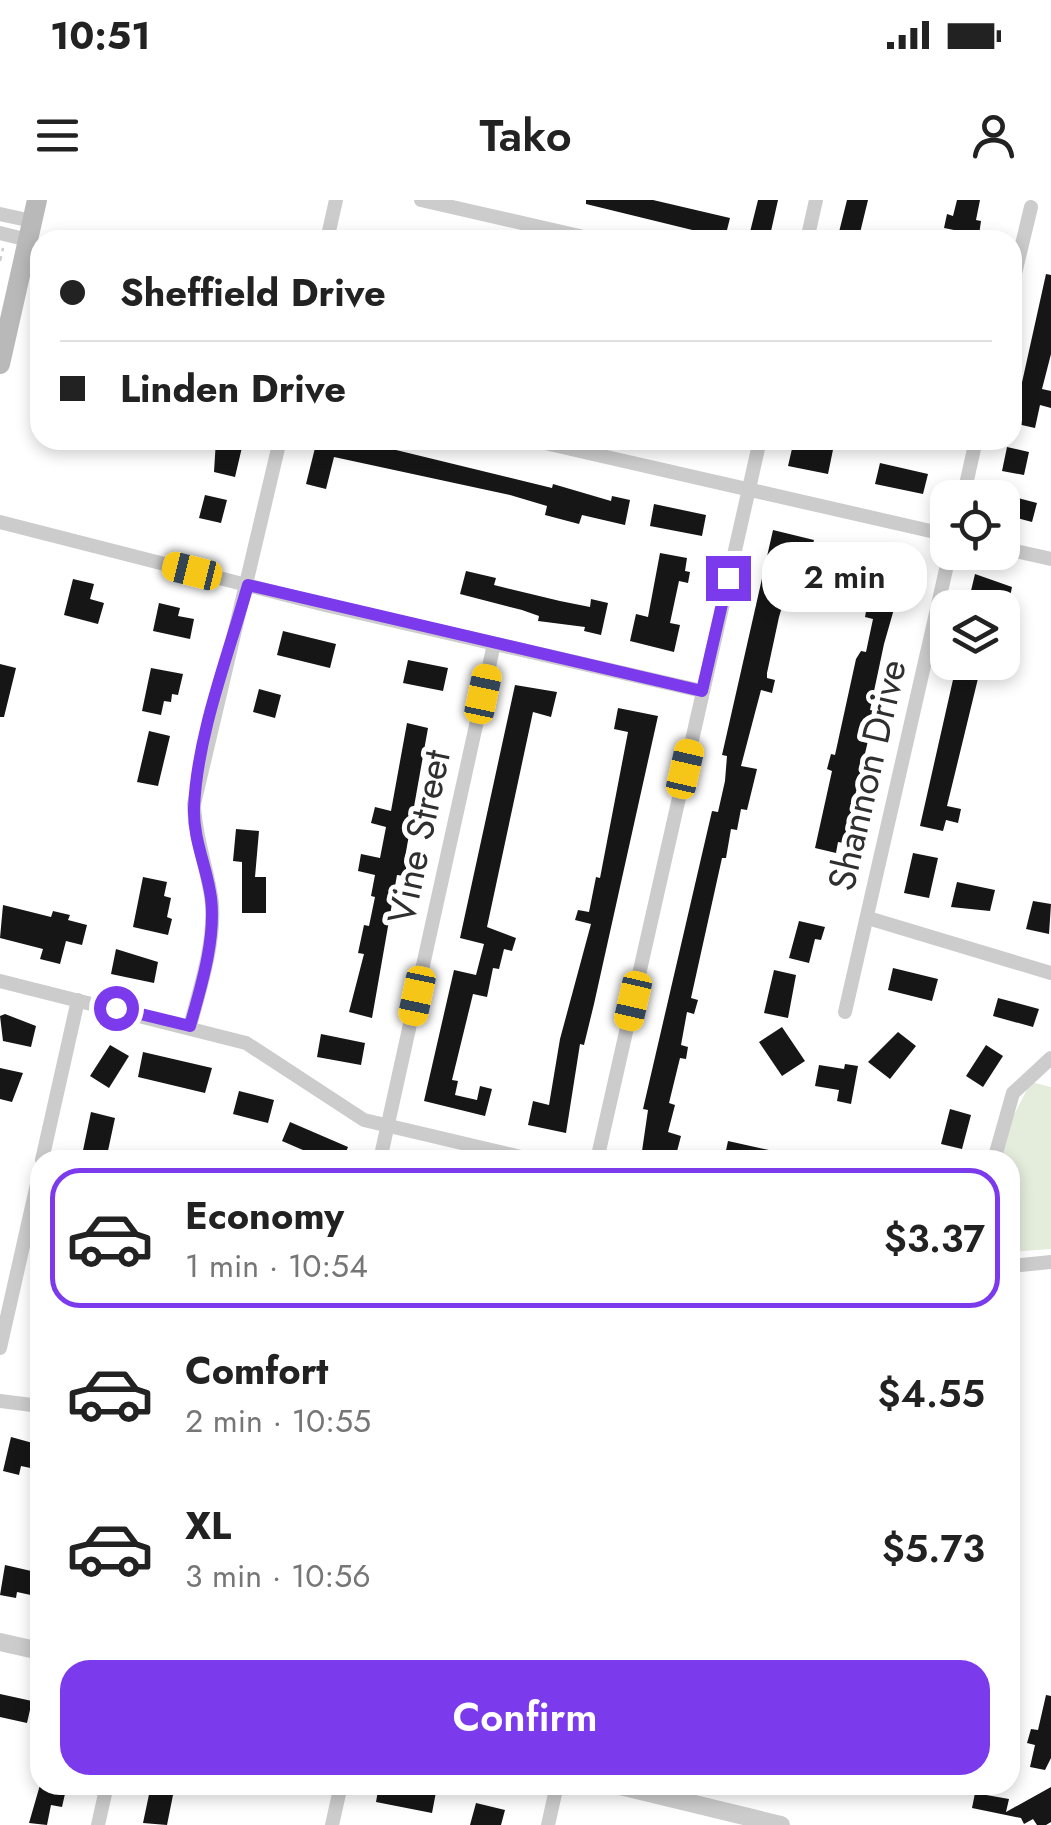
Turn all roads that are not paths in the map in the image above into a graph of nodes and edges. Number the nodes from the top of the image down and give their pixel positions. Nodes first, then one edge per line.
1 (37, 200) edge
2 (336, 200) edge
3 (421, 200) edge
4 (816, 200) edge
5 (1031, 207) dead end
6 (0, 214) edge
7 (30, 230) junction
8 (329, 230) edge
9 (553, 230) edge
10 (808, 230) edge
11 (0, 233) edge
12 (1022, 244) edge
13 (0, 364) edge
14 (278, 450) edge
15 (575, 450) edge
16 (758, 450) edge
17 (974, 450) edge
18 (967, 480) edge
19 (749, 490) junction
20 (0, 522) edge
21 (930, 532) edge
22 (1020, 552) edge
23 (1051, 559) edge
24 (946, 570) edge
25 (248, 585) junction
26 (494, 644) junction
27 (702, 691) junction
28 (868, 918) junction
29 (1051, 974) edge
30 (0, 982) edge
31 (78, 1000) junction
32 (845, 1012) dead end
33 (190, 1026) junction
34 (1051, 1058) edge
35 (388, 1126) junction
36 (44, 1150) edge
37 (382, 1150) edge
38 (491, 1150) edge
39 (599, 1150) edge
40 (997, 1150) edge
41 (30, 1226) edge
42 (1051, 1262) edge
43 (1020, 1265) edge
44 (0, 1348) edge
45 (0, 1401) edge
46 (30, 1405) edge
47 (0, 1642) edge
48 (30, 1650) edge
49 (105, 1795) edge
50 (339, 1795) edge
51 (555, 1795) edge
52 (679, 1795) edge
53 (98, 1825) edge
54 (332, 1825) edge
55 (548, 1825) edge
56 (781, 1825) edge

1 - 7 main road
2 - 8 street
3 - 9 street
4 - 10 street
5 - 12 street
6 - 7 street
7 - 11 street
7 - 13 main road
14 - 25 street
15 - 19 street
16 - 19 street
17 - 18 street
19 - 21 street
19 - 27 street
20 - 25 street
22 - 23 street
24 - 28 street, Shannon Drive
25 - 26 street
25 - 33 street
26 - 27 street
26 - 35 street, Vine Street
27 - 39 street
28 - 29 street
28 - 32 street, Shannon Drive
30 - 31 street
31 - 33 street
31 - 36 street
33 - 35 street
34 - 40 street
35 - 37 street, Vine Street
35 - 38 street
41 - 44 street
42 - 43 street
45 - 46 street
47 - 48 street
49 - 53 street
50 - 54 street
51 - 55 street
52 - 56 street

